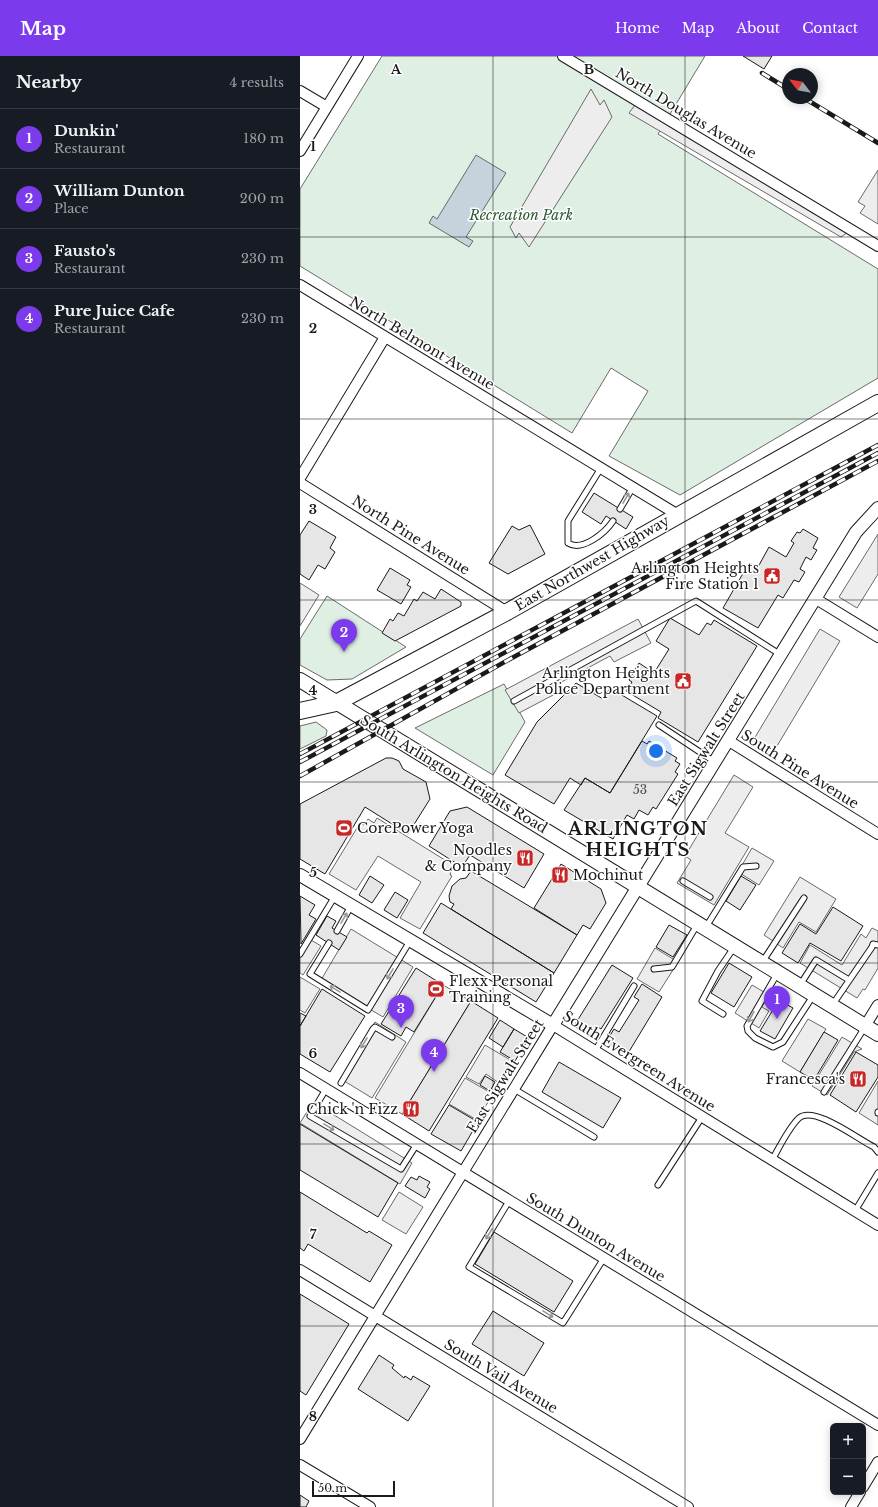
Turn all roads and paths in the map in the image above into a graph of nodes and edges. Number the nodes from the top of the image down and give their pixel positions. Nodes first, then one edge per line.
1 (358, 56) edge
2 (563, 56) edge
3 (300, 91) edge
4 (327, 107) junction
5 (300, 151) edge
6 (878, 246) edge
7 (300, 285) edge
8 (385, 337) junction
9 (878, 403) edge
10 (601, 468) junction
11 (300, 478) edge
12 (300, 483) edge
13 (632, 487) junction
14 (878, 508) edge
15 (620, 509) dead end
16 (678, 515) junction
17 (613, 521) dead end
18 (816, 599) junction
19 (507, 612) junction
20 (878, 637) edge
21 (782, 655) junction
22 (300, 680) edge
23 (514, 701) dead end
24 (336, 703) junction
25 (300, 712) edge
26 (659, 725) dead end
27 (729, 741) junction
28 (715, 763) junction
29 (878, 834) edge
30 (756, 866) dead end
31 (300, 876) edge
32 (683, 881) dead end
33 (639, 887) junction
34 (335, 896) junction
35 (710, 898) dead end
36 (804, 898) dead end
37 (352, 906) junction
38 (702, 925) junction
39 (337, 931) dead end
40 (410, 941) junction
41 (329, 943) dead end
42 (736, 946) junction
43 (878, 946) edge
44 (300, 954) edge
45 (763, 962) junction
46 (654, 969) dead end
47 (778, 972) junction
48 (849, 980) junction
49 (800, 985) junction
50 (634, 986) dead end
51 (814, 994) junction
52 (832, 1005) junction
53 (878, 1005) edge
54 (723, 1014) dead end
55 (553, 1026) junction
56 (865, 1026) junction
57 (878, 1034) edge
58 (392, 1037) dead end
59 (595, 1051) junction
60 (300, 1073) edge
61 (341, 1083) dead end
62 (326, 1089) junction
63 (514, 1089) junction
64 (824, 1092) dead end
65 (702, 1117) junction
66 (594, 1137) dead end
67 (417, 1144) junction
68 (878, 1152) edge
69 (772, 1160) junction
70 (463, 1173) junction
71 (878, 1173) edge
72 (658, 1185) dead end
73 (509, 1201) junction
74 (855, 1211) junction
75 (878, 1225) edge
76 (604, 1258) junction
77 (300, 1270) edge
78 (375, 1316) junction
79 (878, 1425) edge
80 (300, 1439) edge
81 (878, 1462) edge
82 (300, 1465) edge
83 (866, 1482) edge
84 (858, 1495) edge
85 (370, 1507) edge
86 (688, 1507) edge
87 (851, 1507) edge

1 - 4 street
2 - 6 street, North Douglas Avenue
3 - 4 street
4 - 5 street
7 - 8 street, North Belmont Avenue
8 - 10 street, North Belmont Avenue
8 - 11 street
9 - 16 main road, East Northwest Highway
10 - 13 street, North Belmont Avenue
10 - 17 lane
12 - 19 street, North Pine Avenue
15 -> 13 lane
13 - 16 street, North Belmont Avenue
14 - 18 street, East Sigwalt Street
16 - 19 main road, East Northwest Highway
18 - 20 street
18 - 21 street, East Sigwalt Street
19 - 24 main road, East Northwest Highway
21 - 23 lane
21 - 27 street, East Sigwalt Street
22 - 24 main road, South Arlington Heights Road
24 - 25 main road, East Northwest Highway
24 - 33 main road, South Arlington Heights Road
26 - 28 lane
27 - 28 street, East Sigwalt Street
27 - 29 street, South Pine Avenue
28 - 33 street, East Sigwalt Street
30 - 38 lane
31 - 34 street, South Evergreen Avenue
32 - 35 lane
33 - 38 main road, South Arlington Heights Road
33 - 55 street, East Sigwalt Street
34 - 37 street, South Evergreen Avenue
34 - 44 lane
36 - 45 lane
39 -> 37 lane
37 - 40 street, South Evergreen Avenue
38 - 42 main road, South Arlington Heights Road
38 - 46 lane
40 -> 41 lane
40 - 55 street, South Evergreen Avenue
42 - 45 main road, South Arlington Heights Road
42 - 54 lane
43 - 48 lane
45 - 47 main road, South Arlington Heights Road
47 - 49 main road, South Arlington Heights Road
47 -> 51 lane
48 - 49 lane
48 - 52 lane
49 - 51 main road, South Arlington Heights Road
50 - 59 lane
51 - 52 main road, South Arlington Heights Road
52 - 56 main road, South Arlington Heights Road
53 - 56 street
55 - 59 street, South Evergreen Avenue
55 - 63 street, East Sigwalt Street
56 - 57 main road, South Arlington Heights Road
56 - 64 lane
58 -> 61 lane
59 - 65 street, South Evergreen Avenue
60 - 62 street, South Dunton Avenue
62 - 67 street, South Dunton Avenue
62 -> 67 lane
63 - 66 lane
63 - 70 street, East Sigwalt Street
65 - 69 street, South Evergreen Avenue
65 - 72 lane
67 - 70 street, South Dunton Avenue
68 - 69 lane
69 - 74 street, South Evergreen Avenue
70 - 73 street, South Dunton Avenue
70 - 78 street, East Sigwalt Street
71 - 74 lane
73 - 76 street, South Dunton Avenue
73 -> 76 lane
74 - 75 street, South Evergreen Avenue
76 - 79 street, South Dunton Avenue
77 - 78 street, South Vail Avenue
78 - 80 street, East Sigwalt Street
78 - 86 street, South Vail Avenue
81 - 83 street
82 - 85 street
84 - 87 street

